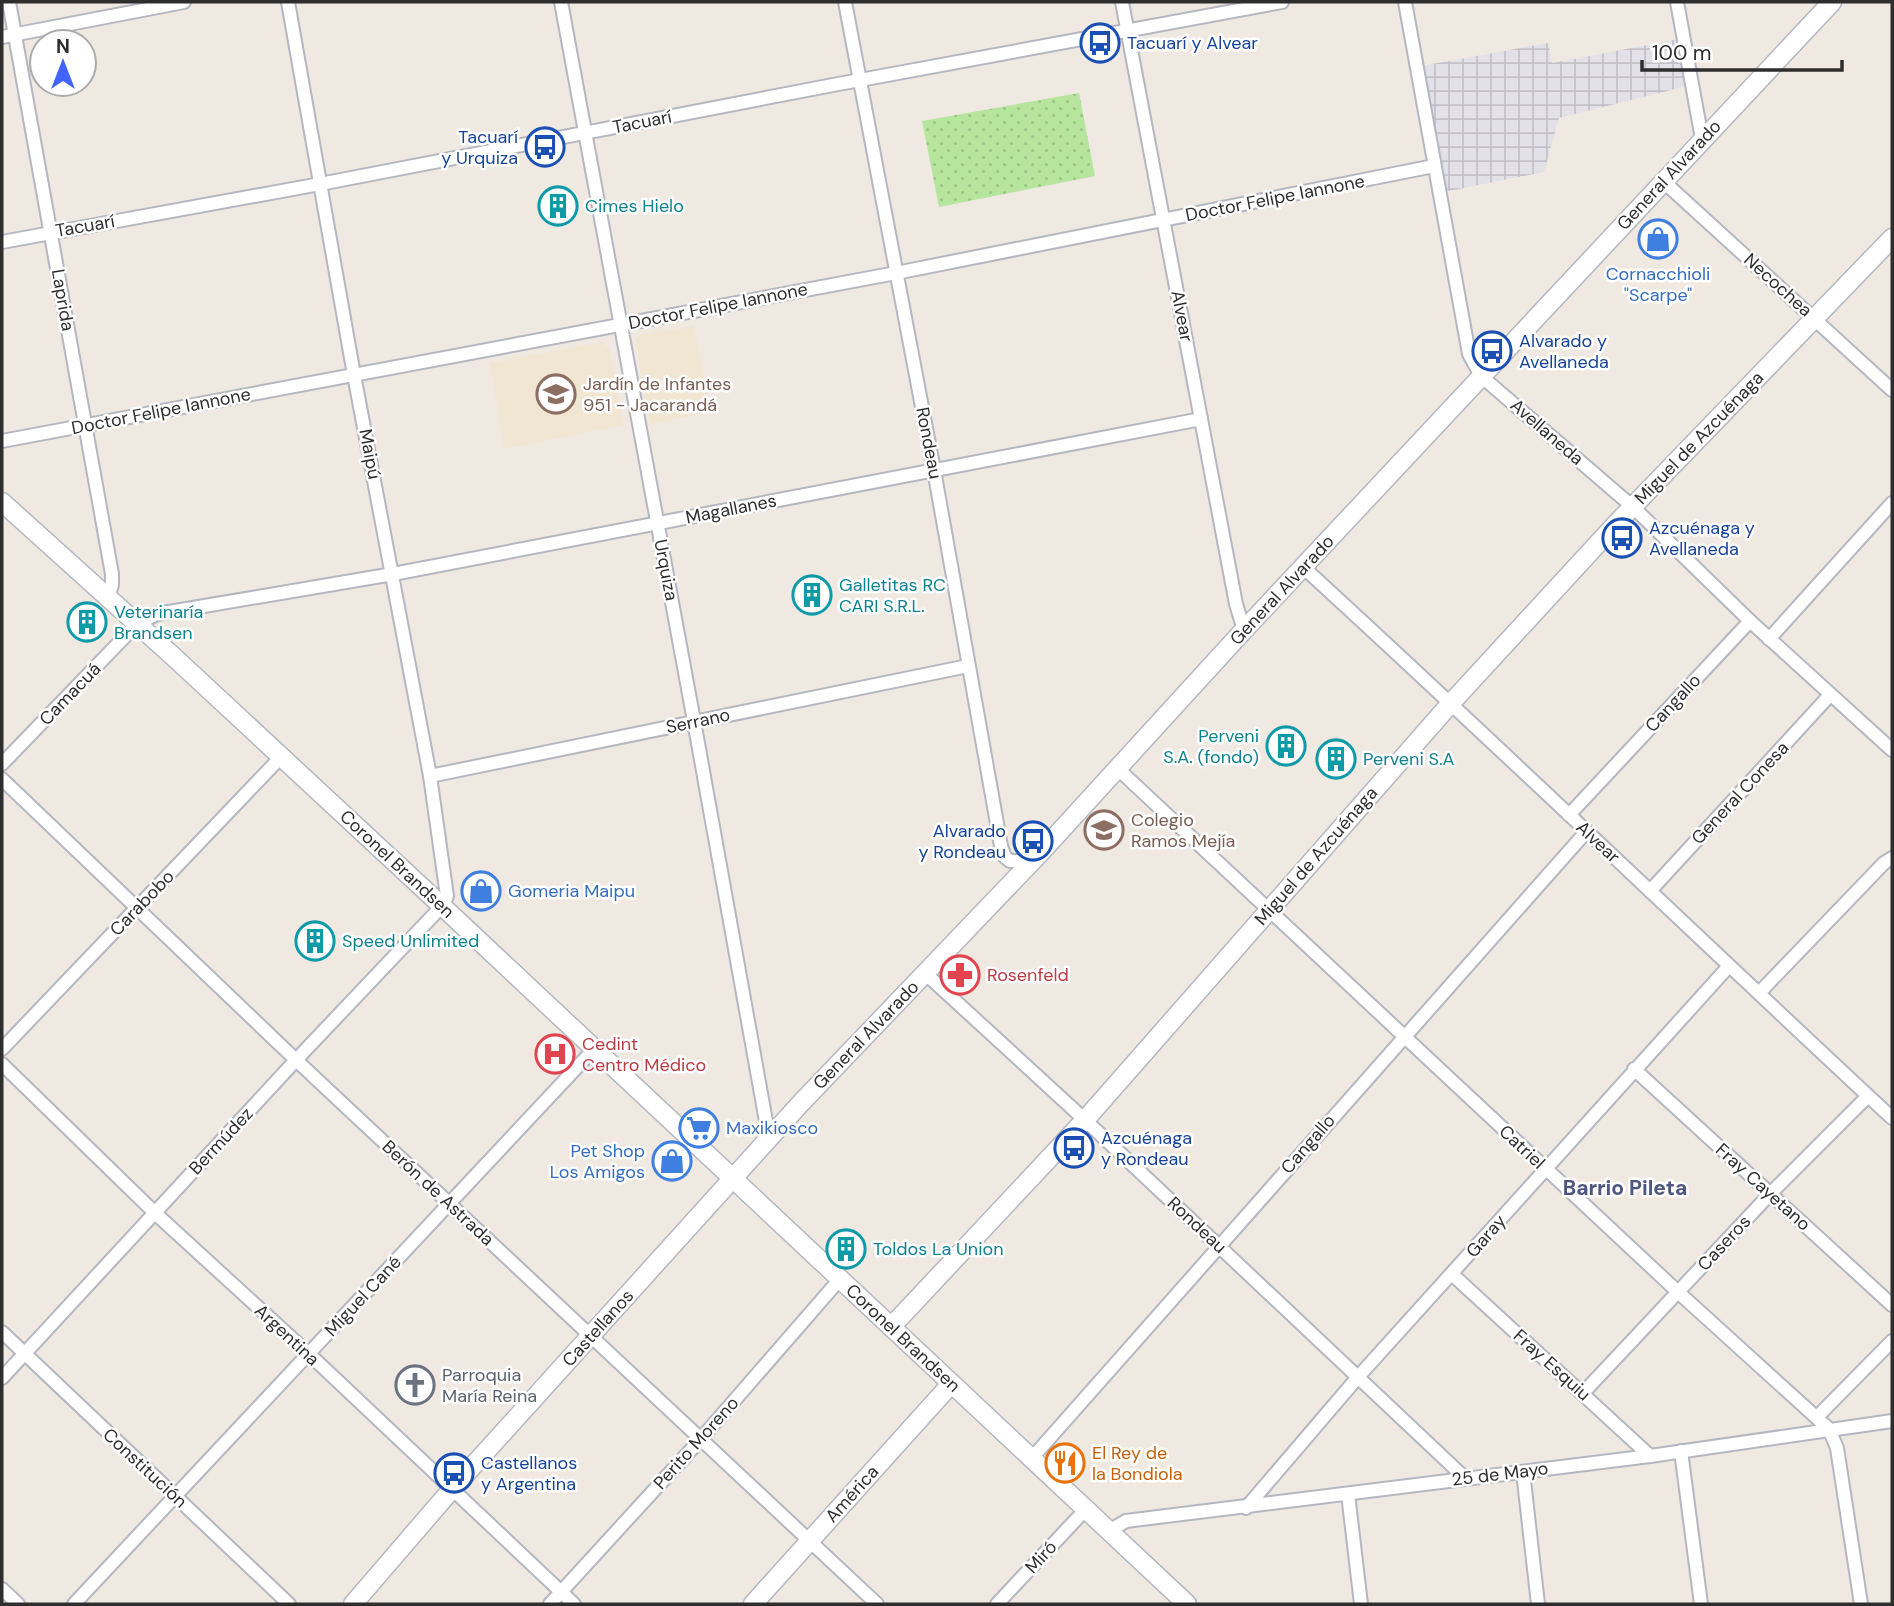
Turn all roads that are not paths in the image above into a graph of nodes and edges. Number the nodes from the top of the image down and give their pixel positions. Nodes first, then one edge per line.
1 (9, 2) edge
2 (184, 2) edge
3 (288, 2) edge
4 (561, 2) edge
5 (845, 2) edge
6 (1122, 2) edge
7 (1283, 2) edge
8 (1405, 2) edge
9 (1677, 2) edge
10 (1832, 2) edge
11 (1127, 30) junction
12 (8, 36) edge
13 (860, 80) junction
14 (585, 133) junction
15 (1702, 139) junction
16 (1434, 166) junction
17 (1663, 181) junction
18 (320, 184) junction
19 (1163, 220) junction
20 (51, 232) junction
21 (1892, 238) edge
22 (2, 242) edge
23 (896, 273) junction
24 (1816, 319) junction
25 (620, 325) junction
26 (354, 375) junction
27 (1482, 376) junction
28 (1892, 390) edge
29 (1202, 419) junction
30 (86, 425) junction
31 (2, 441) edge
32 (934, 470) junction
33 (2, 502) edge
34 (1892, 503) edge
35 (1633, 507) junction
36 (657, 523) junction
37 (1303, 567) junction
38 (393, 574) junction
39 (108, 598) junction
40 (1750, 621) junction
41 (137, 624) junction
42 (1244, 630) junction
43 (1769, 639) junction
44 (968, 666) junction
45 (1830, 695) junction
46 (1451, 703) junction
47 (694, 721) junction
48 (1892, 750) edge
49 (281, 757) junction
50 (2, 764) edge
51 (1117, 768) junction
52 (430, 776) junction
53 (2, 779) edge
54 (1569, 815) junction
55 (1586, 832) junction
56 (1892, 858) edge
57 (1032, 861) junction
58 (1650, 891) junction
59 (442, 906) junction
60 (137, 908) junction
61 (1269, 909) junction
62 (1729, 966) junction
63 (926, 974) junction
64 (1759, 993) junction
65 (1404, 1036) junction
66 (595, 1048) junction
67 (2, 1049) edge
68 (296, 1059) junction
69 (2, 1064) edge
70 (1634, 1069) junction
71 (1868, 1096) junction
72 (1892, 1118) edge
73 (1085, 1120) junction
74 (769, 1138) junction
75 (1545, 1168) junction
76 (732, 1178) junction
77 (1770, 1194) junction
78 (449, 1203) junction
79 (155, 1213) junction
80 (1219, 1246) junction
81 (1453, 1275) junction
82 (840, 1279) junction
83 (1678, 1292) junction
84 (1892, 1305) edge
85 (891, 1327) junction
86 (2, 1332) edge
87 (590, 1337) junction
88 (1892, 1341) edge
89 (24, 1354) junction
90 (309, 1354) junction
91 (1358, 1377) junction
92 (2, 1378) edge
93 (951, 1384) junction
94 (1583, 1394) junction
95 (1817, 1417) junction
96 (1892, 1421) edge
97 (1829, 1429) junction
98 (700, 1440) junction
99 (1681, 1451) junction
100 (1650, 1456) junction
101 (1031, 1458) junction
102 (1522, 1472) junction
103 (1466, 1479) junction
104 (452, 1489) junction
105 (1348, 1494) junction
106 (176, 1497) junction
107 (1246, 1507) junction
108 (1085, 1510) junction
109 (1110, 1531) junction
110 (810, 1541) junction
111 (2, 1589) edge
112 (561, 1592) junction
113 (18, 1604) edge
114 (74, 1604) edge
115 (289, 1604) edge
116 (353, 1604) edge
117 (550, 1604) edge
118 (574, 1604) edge
119 (753, 1604) edge
120 (877, 1604) edge
121 (997, 1604) edge
122 (1187, 1604) edge
123 (1362, 1604) edge
124 (1538, 1604) edge
125 (1701, 1604) edge
126 (1861, 1604) edge

1 - 12 street, Laprida
2 - 12 street
3 - 18 street, Maipú
4 - 14 street, Urquiza
5 - 13 street, Rondeau
6 - 11 street, Alvear
7 - 11 street, Tacuarí
8 - 16 street, Avellaneda
9 - 15 street
10 - 15 street, General Alvarado
11 - 13 street, Tacuarí
11 - 19 street, Alvear
12 - 20 street, Laprida
13 - 14 street, Tacuarí
13 - 23 street, Rondeau
14 - 18 street, Tacuarí
14 - 25 street, Urquiza
15 - 17 street, General Alvarado
16 - 19 street, Doctor Felipe Iannone
16 - 27 street, Avellaneda
17 - 24 street, Necochea
17 - 27 street, General Alvarado
18 - 20 street, Tacuarí
18 - 26 street, Maipú
19 - 23 street, Doctor Felipe Iannone
19 - 29 street, Alvear
20 - 22 street, Tacuarí
20 - 30 street, Laprida
21 - 24 street, Miguel de Azcuénaga
23 - 25 street, Doctor Felipe Iannone
23 - 32 street, Rondeau
24 - 28 street, Necochea
24 - 35 street, Miguel de Azcuénaga
25 - 26 street, Doctor Felipe Iannone
25 - 36 street, Urquiza
26 - 30 street, Doctor Felipe Iannone
26 - 38 street, Maipú
27 - 35 street, Avellaneda
27 - 37 street, General Alvarado
29 - 32 street, Magallanes
29 - 42 street, Alvear
30 - 31 street, Doctor Felipe Iannone
30 - 39 street, Laprida
32 - 36 street, Magallanes
32 - 44 street, Rondeau
33 - 39 street, Coronel Brandsen
34 - 43 street
35 - 40 street, Avellaneda
35 - 46 street, Miguel de Azcuénaga
36 - 38 street, Magallanes
36 - 47 street, Urquiza
37 - 42 street, General Alvarado
37 - 46 street, Alvear
38 - 41 street, Magallanes
38 - 52 street, Maipú
39 - 41 street, Coronel Brandsen
40 - 43 street, Avellaneda
40 - 54 street, Cangallo
41 - 49 street, Coronel Brandsen
41 - 50 street, Camacuá
42 - 51 street, General Alvarado
43 - 45 street, Avellaneda
44 - 47 street, Serrano
44 - 57 street, Rondeau
45 - 48 street, Avellaneda
45 - 58 street, General Conesa
46 - 54 street, Alvear
46 - 61 street, Miguel de Azcuénaga
47 - 52 street, Serrano
47 - 74 street, Urquiza
49 - 59 street, Coronel Brandsen
49 - 60 street, Carabobo
51 - 57 street, General Alvarado
51 - 61 street, Catriel
52 - 59 street, Maipú
53 - 60 street, Berón de Astrada
54 - 55 street, Alvear
55 - 58 street, Alvear
55 - 65 street, Cangallo
56 - 64 street
57 - 63 street, General Alvarado
58 - 62 street, Alvear
59 - 66 street, Coronel Brandsen
59 - 68 street, Bermúdez
60 - 67 street, Carabobo
60 - 68 street, Berón de Astrada
61 - 65 street, Catriel
61 - 73 street, Miguel de Azcuénaga
62 - 64 street, Alvear
62 - 70 street, Garay
63 - 73 street, Rondeau
63 - 74 street, General Alvarado
64 - 71 street, Alvear
65 - 75 street, Catriel
65 - 80 street, Cangallo
66 - 76 street, Coronel Brandsen
66 - 78 street, Miguel Cané
68 - 78 street, Berón de Astrada
68 - 79 street, Bermúdez
69 - 79 street, Argentina
70 - 75 street, Garay
70 - 77 street, Fray Cayetano
71 - 72 street, Alvear
71 - 77 street, Caseros
73 - 80 street, Rondeau
73 - 85 street, Miguel de Azcuénaga
74 - 76 street, General Alvarado
75 - 81 street, Garay
75 - 83 street, Catriel
76 - 82 street, Coronel Brandsen
76 - 87 street, Castellanos
77 - 83 street, Caseros
77 - 84 street, Fray Cayetano
78 - 87 street, Berón de Astrada
78 - 90 street, Miguel Cané
79 - 89 street, Bermúdez
79 - 90 street, Argentina
80 - 91 street, Rondeau
80 - 101 street, Cangallo
81 - 91 street, Garay
81 - 94 street, Fray Esquiu
82 - 85 street, Coronel Brandsen
82 - 98 street, Perito Moreno
83 - 94 street, Caseros
83 - 95 street, Catriel
85 - 93 street, Coronel Brandsen
86 - 89 street, Constitución
87 - 98 street, Berón de Astrada
87 - 104 street, Castellanos
88 - 95 street
89 - 92 street, Bermúdez
89 - 106 street, Constitución
90 - 104 street, Argentina
90 - 106 street, Miguel Cané
91 - 103 street, Rondeau
91 - 107 street, Garay
93 - 101 street, Coronel Brandsen
93 - 110 street, América
94 - 100 street, Fray Esquiu
95 - 97 street, Catriel
96 - 97 street, 25 de Mayo
97 - 99 street, 25 de Mayo
97 - 126 street, Catriel
98 - 110 street, Berón de Astrada
98 - 112 street, Perito Moreno
99 - 100 street, 25 de Mayo
99 - 125 street
100 - 102 street, 25 de Mayo
101 - 108 street, Coronel Brandsen
102 - 103 street, 25 de Mayo
102 - 124 street
103 - 105 street, 25 de Mayo
104 - 112 street, Argentina
104 - 116 street, Castellanos
105 - 107 street, 25 de Mayo
105 - 123 street
106 - 114 street, Miguel Cané
106 - 115 street, Constitución
107 - 109 street, 25 de Mayo
108 - 109 street, Coronel Brandsen
108 - 121 street, Miró
109 - 122 street, Coronel Brandsen
110 - 119 street, América
110 - 120 street, Berón de Astrada
111 - 113 street
112 - 117 street, Perito Moreno
112 - 118 street, Argentina

